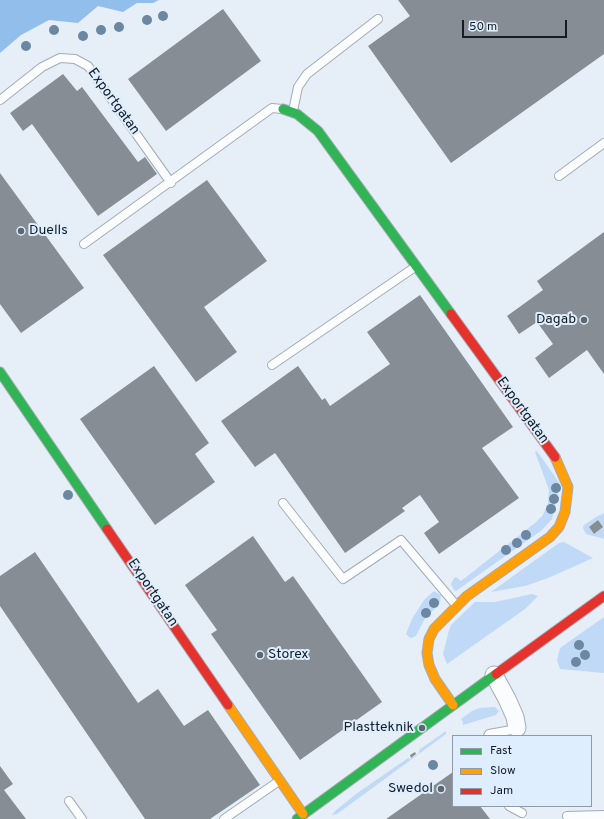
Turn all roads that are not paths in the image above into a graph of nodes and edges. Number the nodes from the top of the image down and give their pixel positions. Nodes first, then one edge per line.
1 (378, 20) dead end
2 (0, 100) edge
3 (283, 109) joint
4 (293, 112) junction
5 (604, 143) edge
6 (559, 176) dead end
7 (171, 183) junction
8 (84, 244) dead end
9 (417, 265) junction
10 (272, 365) dead end
11 (0, 372) edge
12 (283, 503) dead end
13 (604, 596) edge
14 (457, 605) junction
15 (494, 675) junction
16 (453, 705) junction
17 (517, 732) edge
18 (495, 735) edge
19 (280, 780) junction
20 (69, 801) dead end
21 (511, 807) edge
22 (522, 813) edge
23 (604, 815) edge
24 (567, 816) dead end
25 (300, 817) edge
26 (82, 819) edge
27 (224, 819) edge

1 - 4 lane
2 - 7 lane, Exportgatan
3 - 4 street, Exportgatan
3 - 7 lane, Exportgatan
4 - 9 street, Exportgatan
5 - 6 lane
7 - 8 lane, Exportgatan
9 - 10 lane
9 - 14 street, Exportgatan
11 - 19 street, Exportgatan
12 - 14 lane
13 - 15 street, Exportgatan
14 - 16 street, Exportgatan
15 - 16 street, Exportgatan
15 - 17 street
16 - 25 street, Exportgatan
17 - 18 lane
19 - 25 street, Exportgatan
19 - 27 lane
20 - 26 lane
21 - 22 lane
23 - 24 lane

